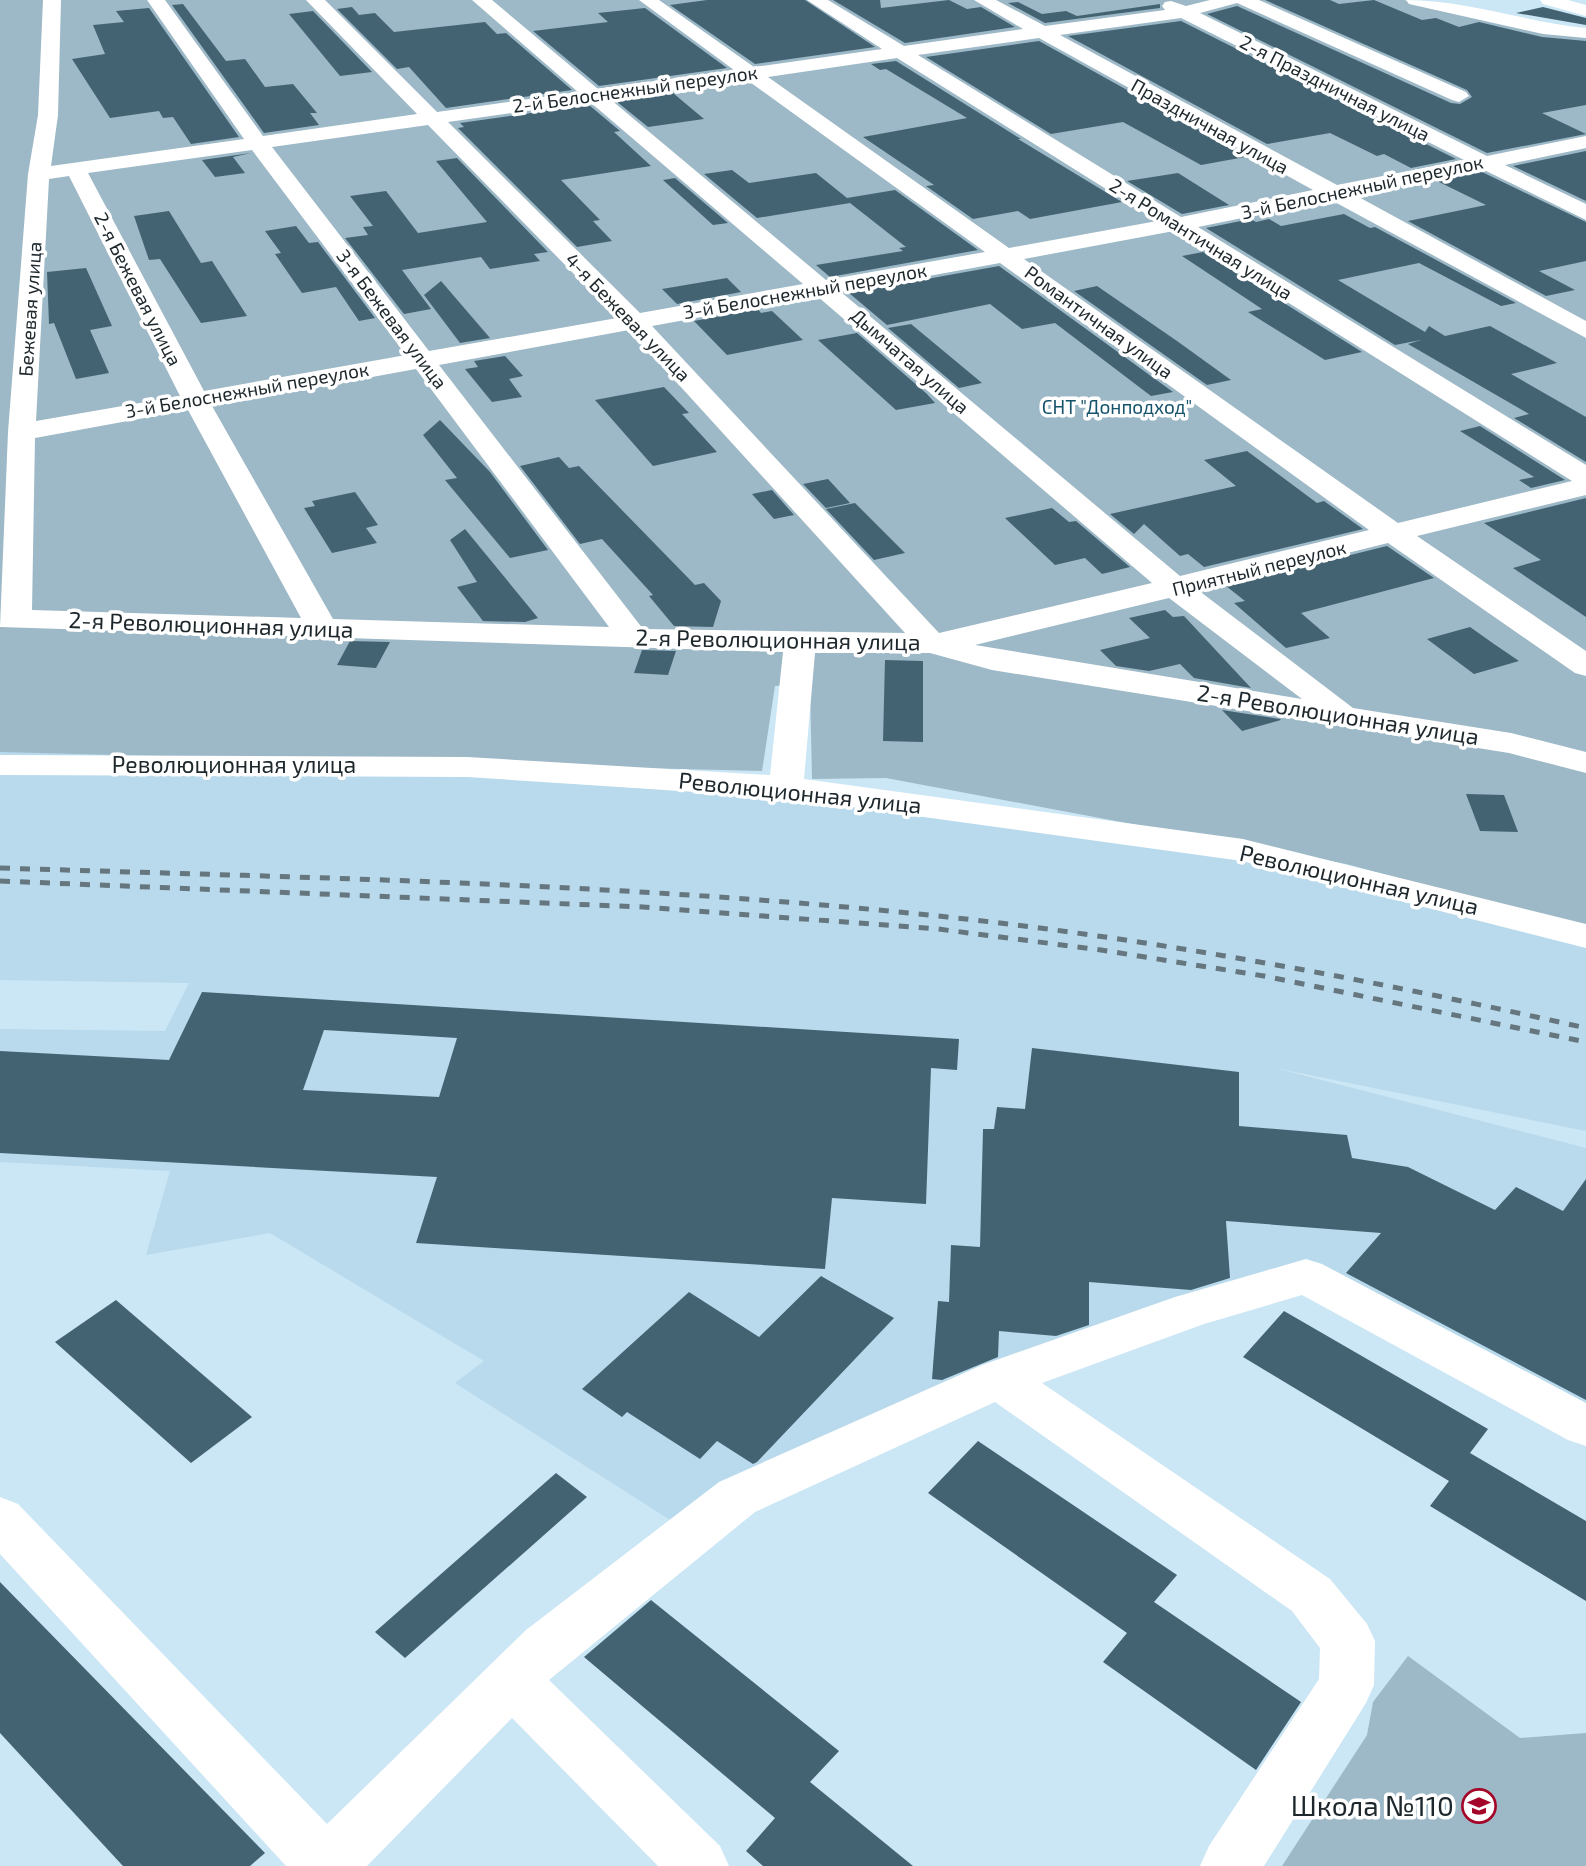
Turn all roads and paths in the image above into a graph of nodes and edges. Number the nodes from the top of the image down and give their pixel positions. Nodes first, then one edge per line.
1 (52, 0) edge
2 (156, 0) edge
3 (314, 0) edge
4 (481, 0) edge
5 (648, 0) edge
6 (816, 0) edge
7 (983, 0) edge
8 (1159, 0) edge
9 (1230, 0) edge
10 (1244, 0) edge
11 (1415, 0) edge
12 (1493, 0) edge
13 (1549, 0) edge
14 (1514, 6) dead end
15 (1586, 11) edge
16 (1185, 12) junction
17 (1040, 32) junction
18 (1586, 33) edge
19 (896, 52) junction
20 (752, 72) junction
21 (597, 95) junction
22 (1459, 96) dead end
23 (433, 118) junction
24 (257, 142) junction
25 (1586, 142) edge
26 (1482, 162) junction
27 (75, 168) junction
28 (39, 174) junction
29 (1335, 194) junction
30 (1586, 213) edge
31 (1178, 224) junction
32 (1006, 255) junction
33 (825, 288) junction
34 (634, 321) junction
35 (1586, 331) edge
36 (422, 359) junction
37 (195, 399) junction
38 (22, 432) junction
39 (1586, 477) edge
40 (1586, 486) edge
41 (1395, 535) junction
42 (1177, 589) junction
43 (8, 619) edge
44 (323, 629) junction
45 (632, 636) junction
46 (800, 643) junction
47 (931, 643) junction
48 (1586, 666) edge
49 (1344, 715) junction
50 (1586, 763) edge
51 (0, 765) edge
52 (786, 787) junction
53 (1586, 936) edge
54 (999, 1379) junction
55 (1586, 1426) edge
56 (0, 1519) edge
57 (512, 1680) junction
58 (326, 1866) edge
59 (699, 1866) edge
60 (1230, 1866) edge

1 - 28 street, Бежевая улица
2 - 24 street, 3-я Бежевая улица
3 - 23 street, 4-я Бежевая улица
4 - 21 street, Дымчатая улица
5 - 20 street, Романтичная улица
6 - 19 street, 2-я Романтичная улица
7 - 17 street, Праздничная улица
8 - 16 street, 2-я Праздничная улица
9 - 16 street, 2-й Белоснежный переулок
10 - 22 street
11 - 18 street
12 - 14 street
13 - 15 street
16 - 17 street, 2-й Белоснежный переулок
16 - 26 street, 2-я Праздничная улица
17 - 19 street, 2-й Белоснежный переулок
17 - 29 street, Праздничная улица
19 - 20 street, 2-й Белоснежный переулок
19 - 31 street, 2-я Романтичная улица
20 - 21 street, 2-й Белоснежный переулок
20 - 32 street, Романтичная улица
21 - 23 street, 2-й Белоснежный переулок
21 - 33 street, Дымчатая улица
23 - 24 street, 2-й Белоснежный переулок
23 - 34 street, 4-я Бежевая улица
24 - 27 street, 2-й Белоснежный переулок
24 - 36 street, 3-я Бежевая улица
25 - 26 street, 3-й Белоснежный переулок
26 - 29 street, 3-й Белоснежный переулок
26 - 30 street, 2-я Праздничная улица
27 - 28 street, 2-й Белоснежный переулок
27 - 37 street, 2-я Бежевая улица
28 - 38 street, Бежевая улица
29 - 31 street, 3-й Белоснежный переулок
29 - 35 street, Праздничная улица
31 - 32 street, 3-й Белоснежный переулок
31 - 39 street, 2-я Романтичная улица
32 - 33 street, 3-й Белоснежный переулок
32 - 41 street, Романтичная улица
33 - 34 street, 3-й Белоснежный переулок
33 - 42 street, Дымчатая улица
34 - 36 street, 3-й Белоснежный переулок
34 - 47 street, 4-я Бежевая улица
36 - 37 street, 3-й Белоснежный переулок
36 - 45 street, 3-я Бежевая улица
37 - 38 street, 3-й Белоснежный переулок
37 - 44 street, 2-я Бежевая улица
38 - 43 street, Бежевая улица
40 - 41 street, Приятный переулок
41 - 42 street, Приятный переулок
41 - 48 street, Романтичная улица
42 - 47 street, Приятный переулок
42 - 49 street, Дымчатая улица
43 - 44 street, 2-я Революционная улица
44 - 45 street, 2-я Революционная улица
45 - 46 street, 2-я Революционная улица
46 - 47 street, 2-я Революционная улица
46 - 52 street
47 - 49 street, 2-я Революционная улица
49 - 50 street, 2-я Революционная улица
51 - 52 street, Революционная улица
52 - 53 street, Революционная улица
54 - 55 street
54 - 57 street
54 - 60 street
56 - 58 street
57 - 58 street
57 - 59 street

